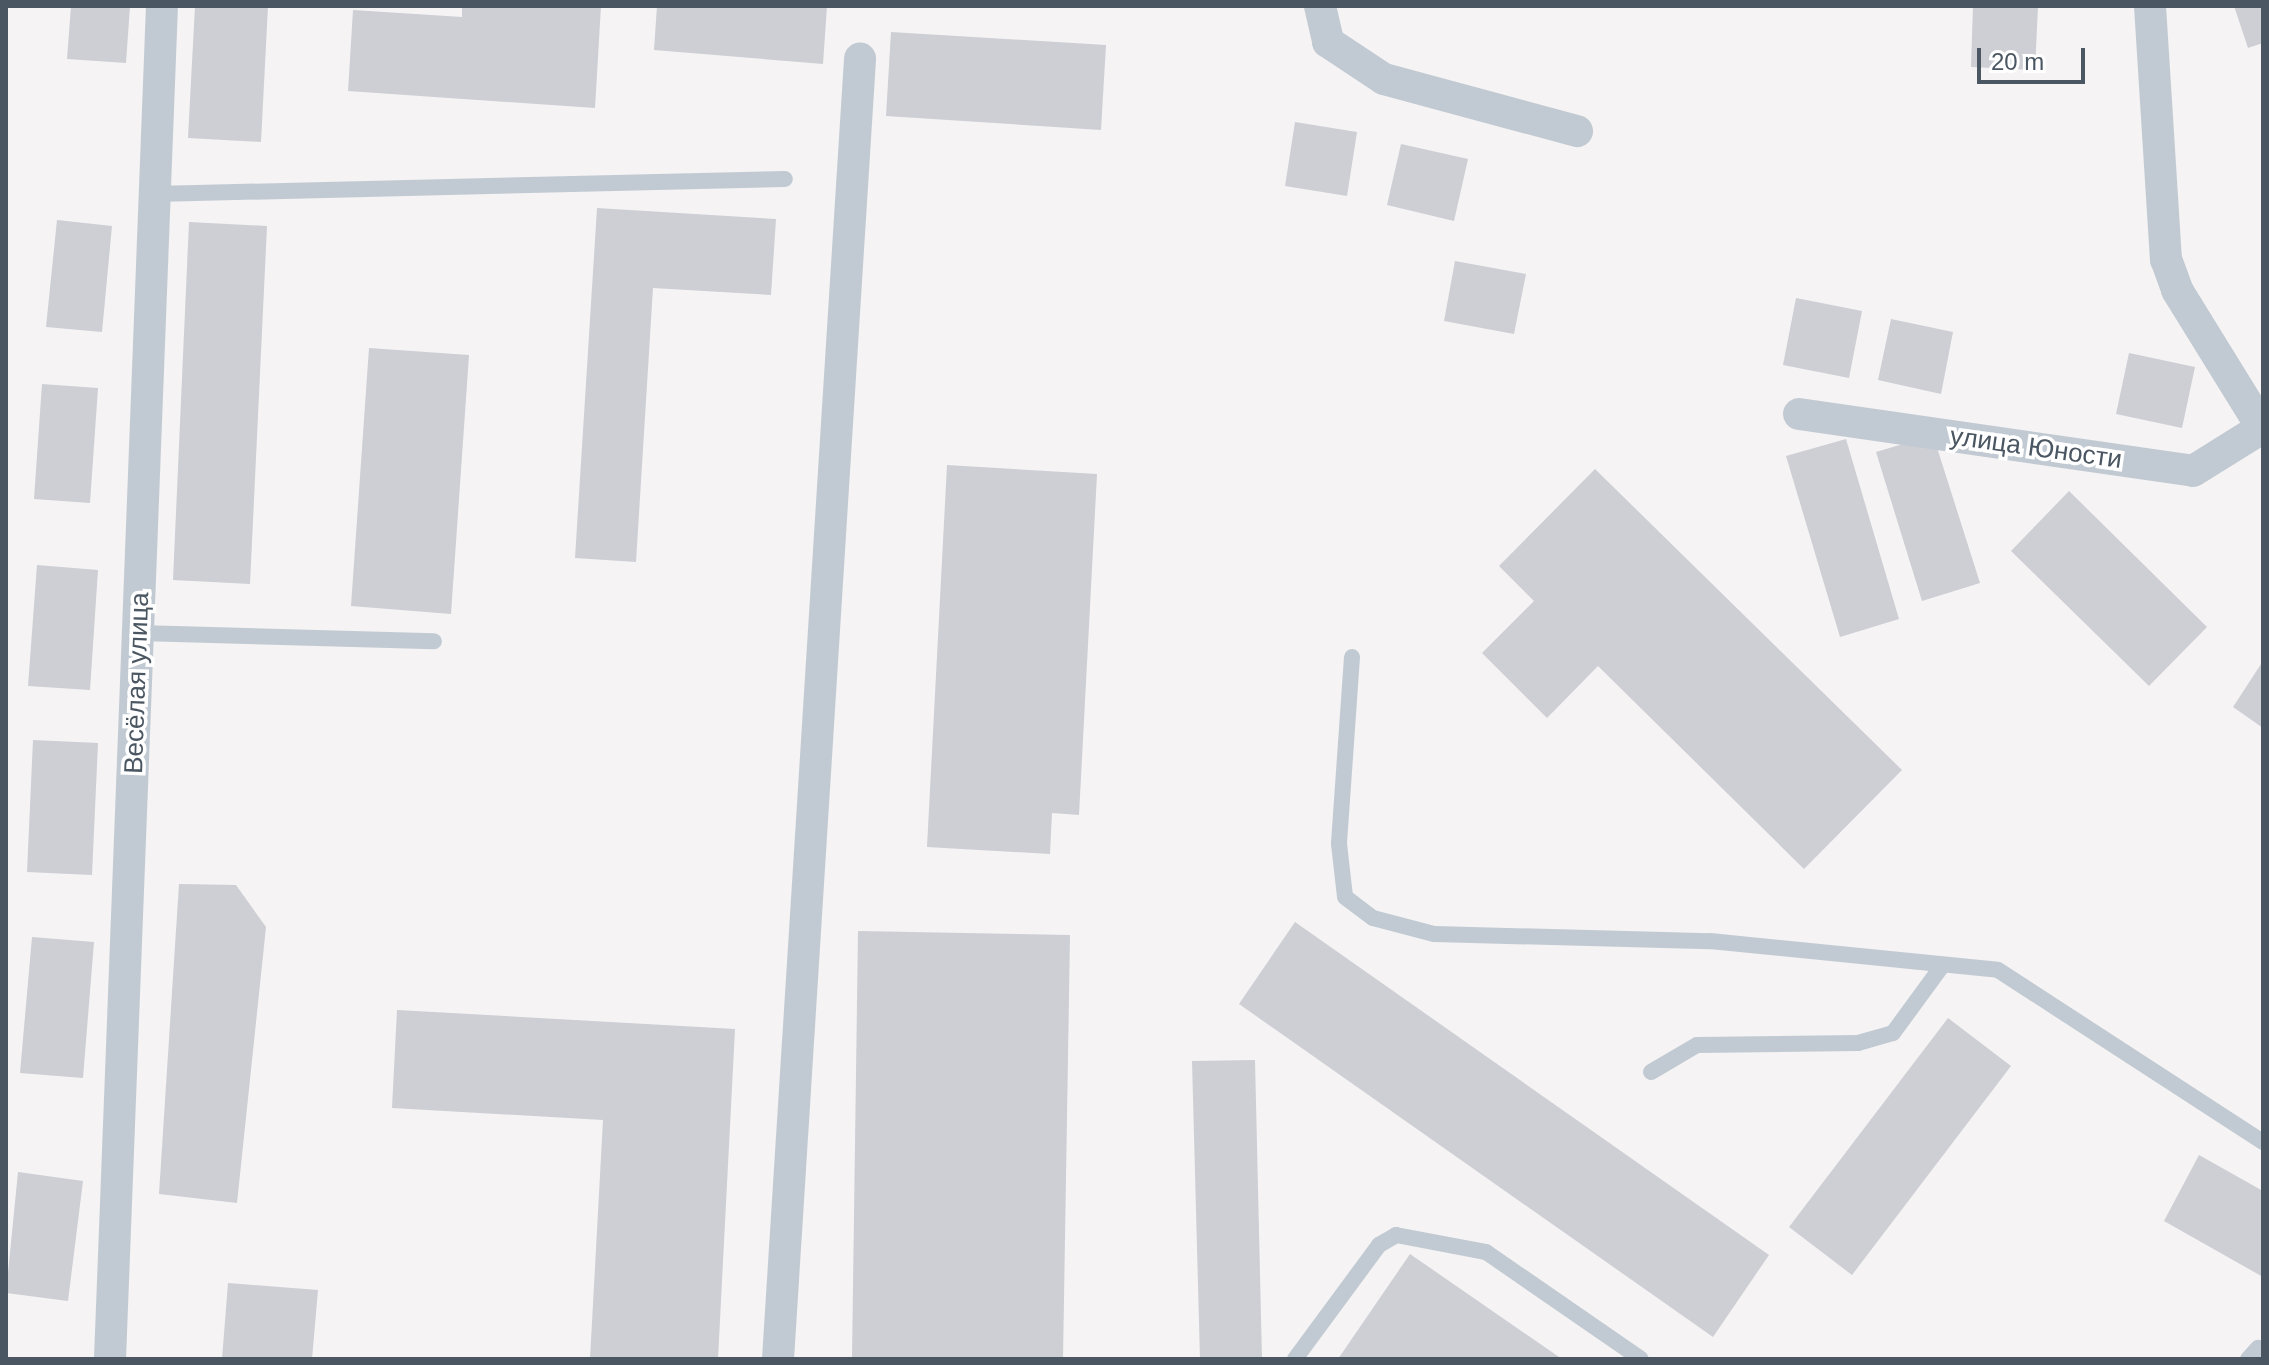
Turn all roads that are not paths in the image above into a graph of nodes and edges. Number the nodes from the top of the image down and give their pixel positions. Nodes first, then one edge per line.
1 (162, 6) edge
2 (1320, 6) edge
3 (2150, 6) edge
4 (860, 59) dead end
5 (1577, 131) dead end
6 (785, 179) dead end
7 (155, 194) junction
8 (1799, 414) dead end
9 (2262, 429) edge
10 (139, 633) junction
11 (434, 641) dead end
12 (1352, 657) dead end
13 (1942, 966) junction
14 (1651, 1072) dead end
15 (2263, 1142) edge
16 (110, 1359) edge
17 (778, 1359) edge
18 (1295, 1359) edge
19 (1641, 1359) edge

1 - 7 street, Весёлая улица
2 - 5 street
3 - 9 street
4 - 17 street
6 - 7 lane
7 - 10 street, Весёлая улица
8 - 9 street, улица Юности
10 - 11 lane
10 - 16 street, Весёлая улица
12 - 13 lane
13 - 14 lane
13 - 15 lane
18 - 19 lane

